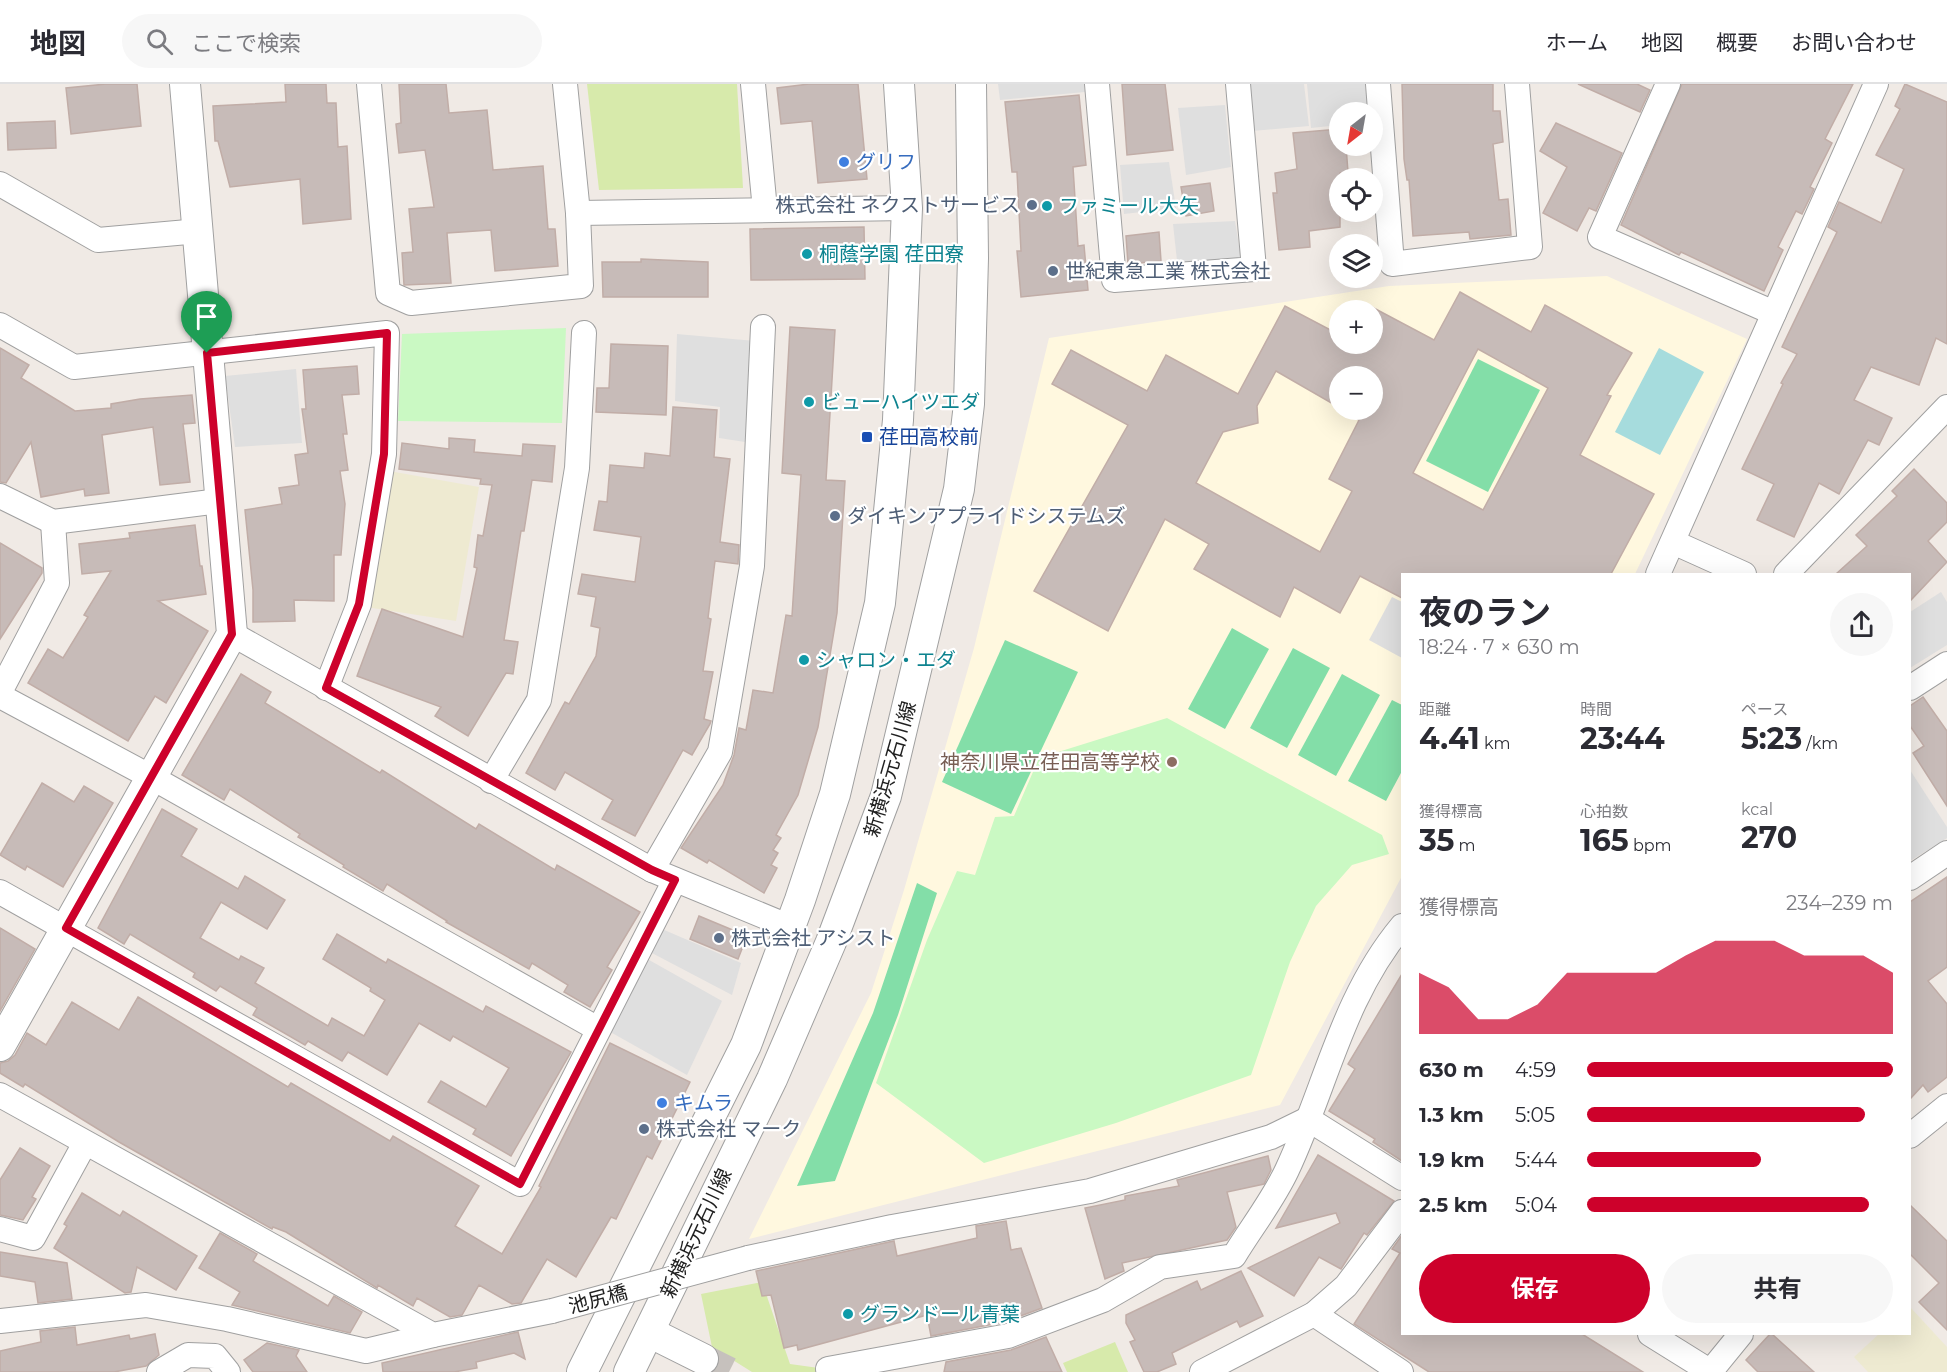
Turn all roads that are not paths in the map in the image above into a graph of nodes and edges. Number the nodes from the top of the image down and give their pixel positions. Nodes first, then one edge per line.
1 (185, 84) edge
2 (369, 84) edge
3 (565, 84) edge
4 (753, 84) edge
5 (899, 84) edge
6 (971, 84) edge
7 (1097, 84) edge
8 (1238, 84) edge
9 (1378, 84) edge
10 (1517, 84) edge
11 (1668, 84) edge
12 (1876, 84) edge
13 (0, 184) edge
14 (907, 208) junction
15 (765, 210) junction
16 (578, 213) junction
17 (199, 231) junction
18 (1774, 313) junction
19 (0, 325) edge
20 (763, 327) dead end
21 (584, 333) dead end
22 (207, 353) junction
23 (1947, 407) edge
24 (0, 496) edge
25 (219, 501) junction
26 (53, 522) junction
27 (1673, 542) junction
28 (1658, 573) edge
29 (1742, 573) edge
30 (1787, 573) edge
31 (232, 634) junction
32 (1947, 664) edge
33 (1911, 687) edge
34 (326, 688) junction
35 (0, 694) edge
36 (152, 777) junction
37 (491, 781) junction
38 (1947, 853) edge
39 (652, 870) junction
40 (1911, 877) edge
41 (675, 880) junction
42 (0, 892) edge
43 (790, 927) junction
44 (1401, 927) edge
45 (66, 928) junction
46 (598, 1029) junction
47 (0, 1046) edge
48 (0, 1095) edge
49 (1947, 1106) edge
50 (1308, 1119) junction
51 (1911, 1135) edge
52 (85, 1143) junction
53 (1401, 1177) edge
54 (1401, 1213) edge
55 (0, 1229) edge
56 (1314, 1314) junction
57 (0, 1321) edge
58 (649, 1332) junction
59 (433, 1335) junction
60 (1652, 1335) edge
61 (1740, 1335) edge
62 (703, 1359) tunnel mouth
63 (159, 1372) edge
64 (228, 1372) edge
65 (582, 1372) edge
66 (629, 1372) edge
67 (831, 1372) edge
68 (1202, 1372) edge
69 (1401, 1372) edge
70 (1710, 1372) edge

1 - 17 street
2 - 16 street
3 - 16 street
4 - 15 street
5 - 14 street, 新横浜元石川線
6 - 58 street, 新横浜元石川線
7 - 8 street
9 - 10 street
11 - 18 street
12 - 18 street
13 - 17 street
14 - 15 street
14 - 43 street, 新横浜元石川線
15 - 16 street
17 - 22 street
18 - 27 street
19 - 22 street
20 - 39 street
21 - 37 street
22 - 25 street
22 - 34 street
23 - 30 street
24 - 26 street
25 - 26 street
25 - 31 street
26 - 35 street
27 - 28 street
27 - 29 street
31 - 34 street
31 - 36 street
32 - 33 street
34 - 37 street
35 - 36 street
36 - 45 street
36 - 46 street
37 - 39 street
38 - 40 street
39 - 41 street
41 - 43 street
41 - 46 street
42 - 45 street
43 - 65 street, 新横浜元石川線
44 - 50 street
45 - 46 street
45 - 47 street
48 - 52 street
49 - 51 street
50 - 53 street
50 - 59 street, 池尻橋, bridge
50 - 67 street
52 - 55 street
52 - 59 street
54 - 56 street
56 - 68 street
56 - 69 street
57 - 59 street, 池尻橋
58 - 62 street
58 - 66 street, 新横浜元石川線
60 - 70 street
61 - 70 street
63 - 64 street

